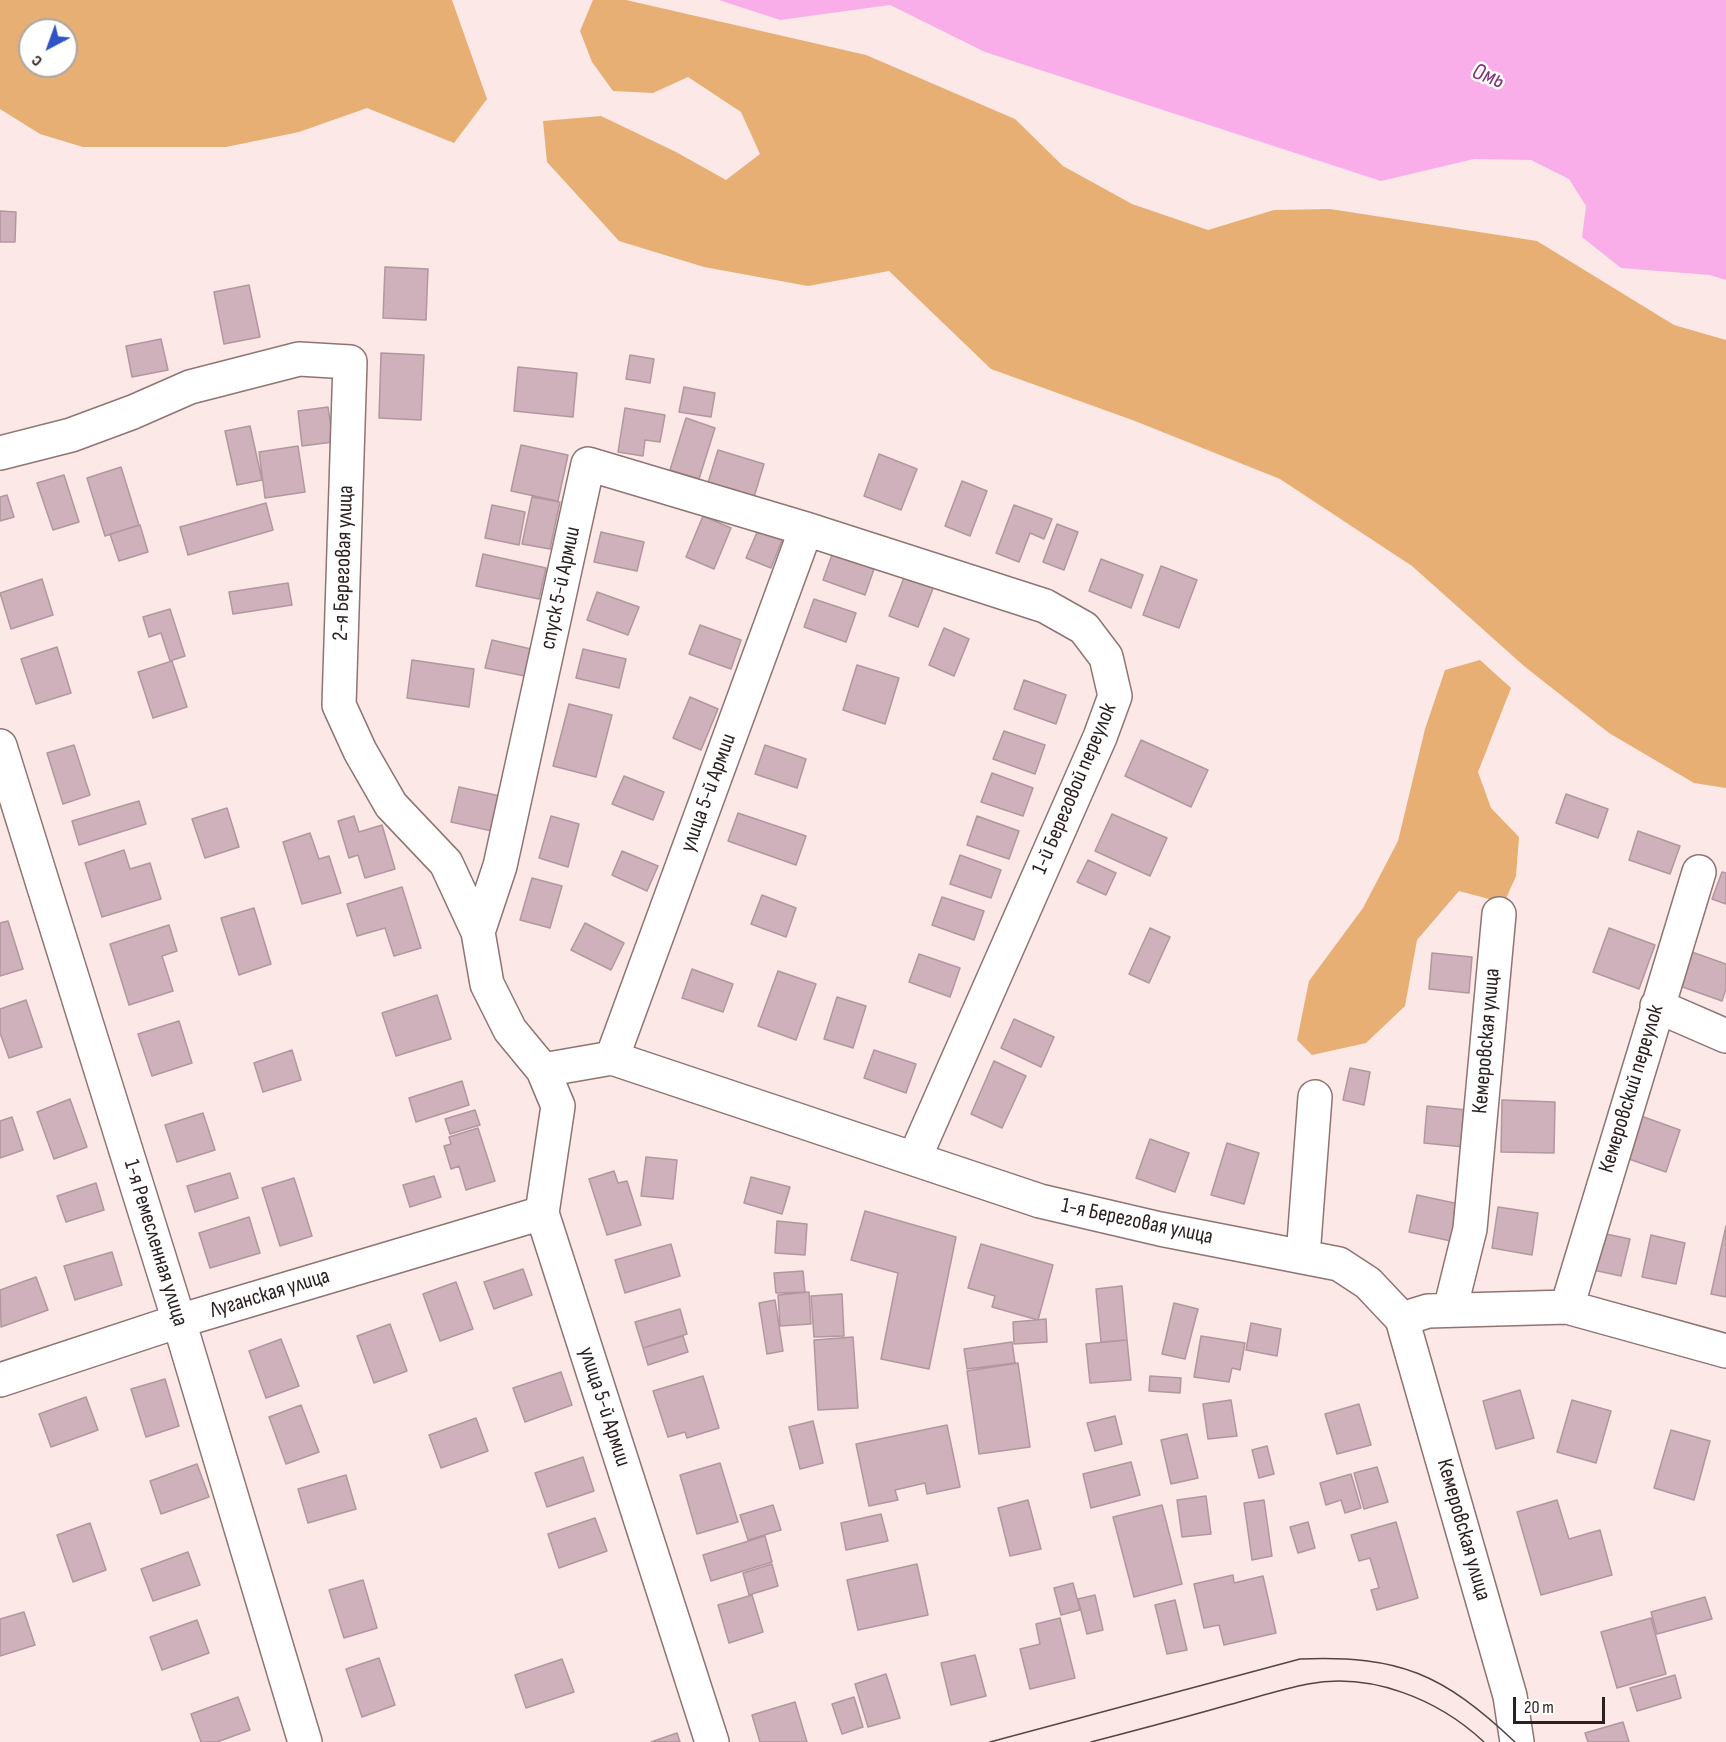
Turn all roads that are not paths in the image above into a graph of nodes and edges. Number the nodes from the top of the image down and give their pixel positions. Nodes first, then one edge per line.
1 (0, 453) edge
2 (806, 529) junction
3 (0, 746) edge
4 (1699, 872) dead end
5 (1499, 914) dead end
6 (478, 932) junction
7 (1657, 1006) junction
8 (1726, 1036) edge
9 (612, 1058) junction
10 (543, 1070) junction
11 (1315, 1097) dead end
12 (915, 1157) junction
13 (542, 1213) junction
14 (1303, 1256) junction
15 (1567, 1306) junction
16 (1450, 1310) junction
17 (1402, 1319) junction
18 (179, 1321) junction
19 (1726, 1350) edge
20 (0, 1380) edge
21 (305, 1742) edge
22 (712, 1742) edge
23 (1517, 1742) edge

1 - 6 street, 2-я Береговая улица
2 - 6 street, спуск 5-й Армии
2 - 9 street, улица 5-й Армии
2 - 12 street, 1-й Береговой переулок
3 - 18 street, 1-я Ремесленная улица
4 - 7 street, Кемеровский переулок
5 - 16 street, Кемеровская улица
6 - 10 street, 2-я Береговая улица
7 - 8 street
7 - 15 street, Кемеровский переулок
9 - 10 street, 1-я Береговая улица
9 - 12 street, 1-я Береговая улица
10 - 13 street, улица 5-й Армии
11 - 14 street
12 - 14 street, 1-я Береговая улица
13 - 18 street, Луганская улица
13 - 22 street, улица 5-й Армии
14 - 17 street, 1-я Береговая улица
15 - 16 street
15 - 19 street
16 - 17 street
17 - 23 street, Кемеровская улица
18 - 20 street, Луганская улица
18 - 21 street, 1-я Ремесленная улица

